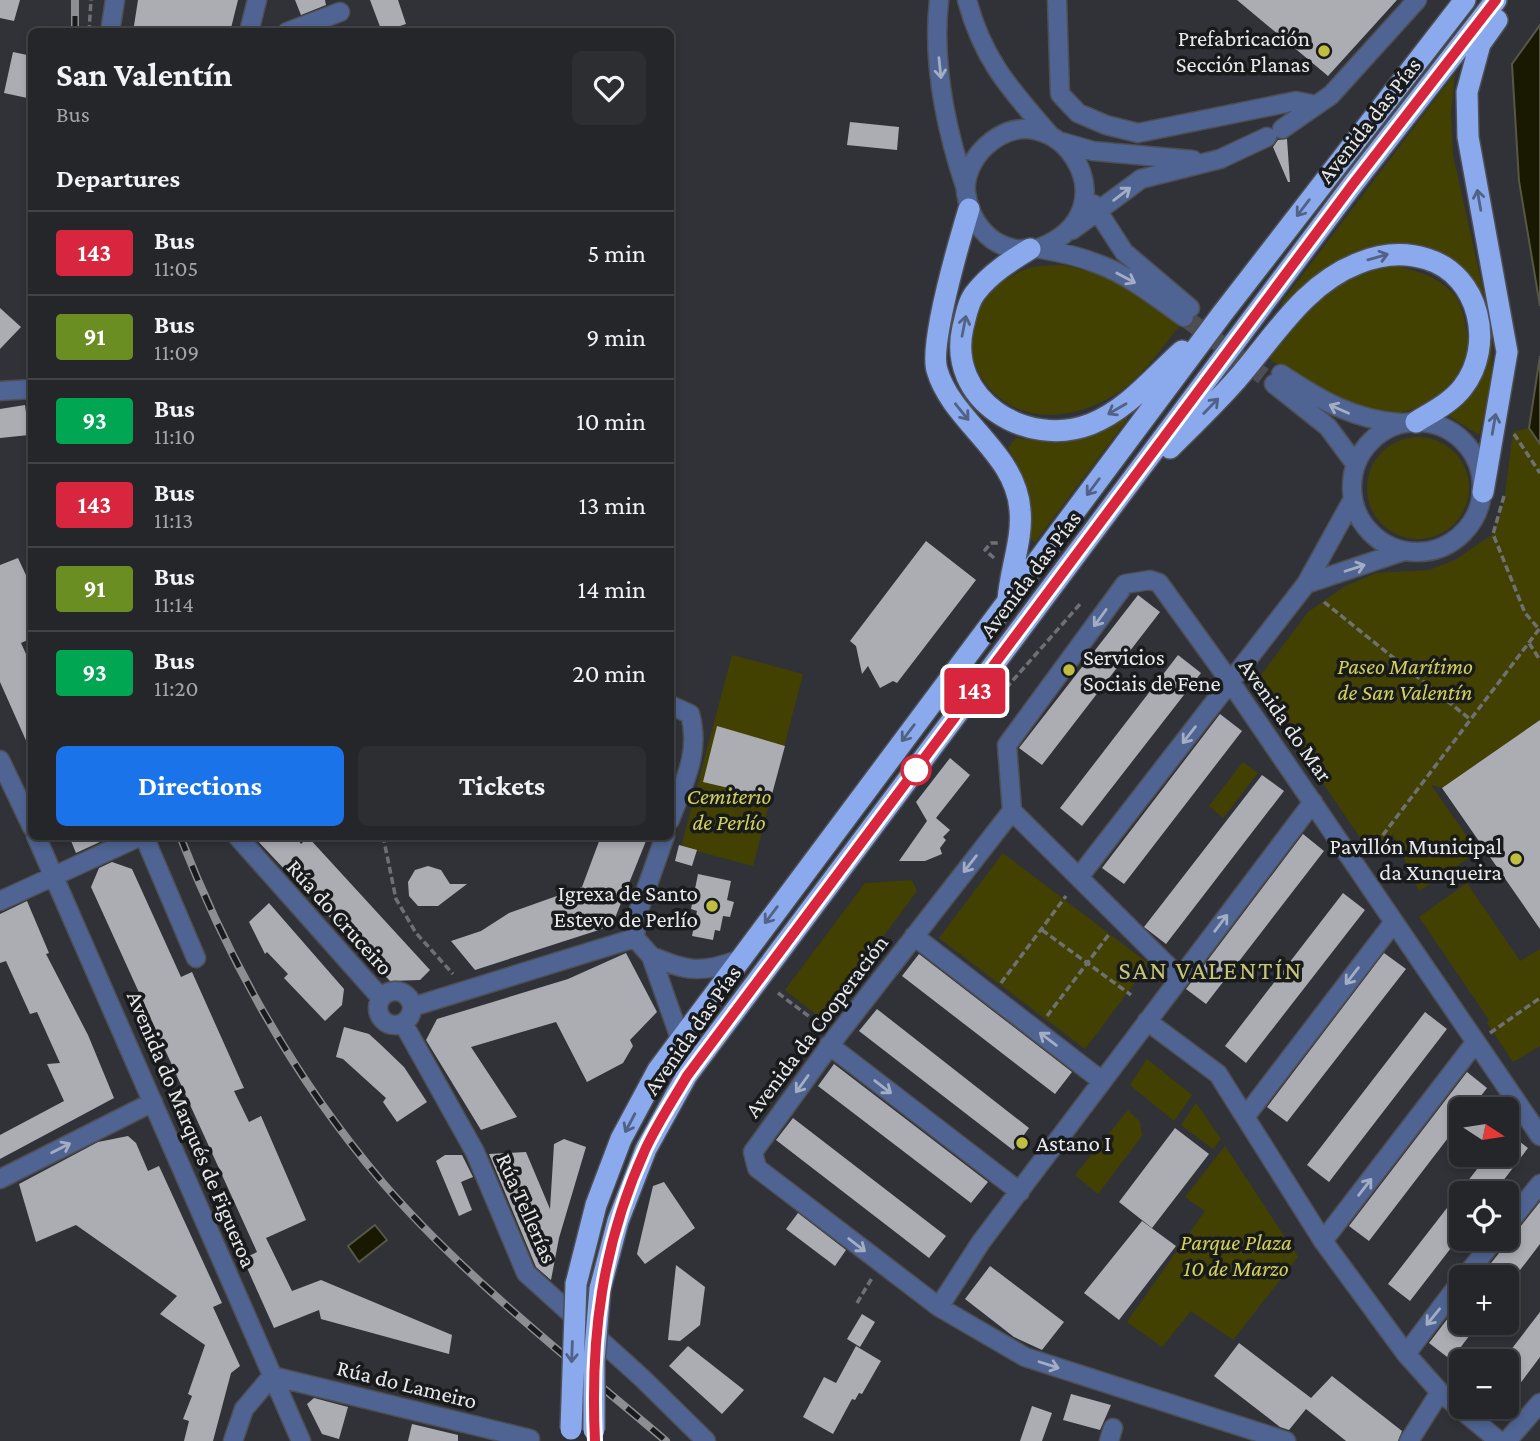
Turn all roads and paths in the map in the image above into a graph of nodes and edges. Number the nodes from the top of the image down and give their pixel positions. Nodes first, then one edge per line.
1 (91, 0) edge
2 (115, 0) edge
3 (257, 0) edge
4 (939, 0) edge
5 (967, 0) edge
6 (1058, 0) edge
7 (1417, 0) edge
8 (1465, 0) edge
9 (1496, 0) edge
10 (1510, 0) edge
11 (340, 12) dead end
12 (89, 28) edge
13 (111, 28) edge
14 (250, 28) edge
15 (298, 28) edge
16 (1315, 105) junction
17 (1056, 138) junction
18 (1211, 161) junction
19 (1085, 192) junction
20 (967, 199) junction
21 (1098, 212) junction
22 (1066, 233) junction
23 (1034, 249) junction
24 (1222, 314) junction
25 (28, 389) edge
26 (0, 391) edge
27 (1410, 422) junction
28 (1511, 443) dead end
29 (1356, 465) junction
30 (1540, 473) edge
31 (1505, 490) dead end
32 (1483, 492) junction
33 (1353, 499) junction
34 (1112, 508) junction
35 (998, 543) dead end
36 (1404, 551) junction
37 (999, 563) dead end
38 (1306, 584) junction
39 (1008, 600) junction
40 (1324, 602) dead end
41 (1082, 603) dead end
42 (1540, 629) edge
43 (1528, 643) junction
44 (1540, 660) edge
45 (1229, 680) junction
46 (990, 706) dead end
47 (674, 707) edge
48 (1471, 720) junction
49 (0, 760) edge
50 (1313, 803) junction
51 (674, 809) edge
52 (1012, 811) junction
53 (28, 819) edge
54 (38, 840) edge
55 (133, 840) edge
56 (144, 840) edge
57 (241, 840) edge
58 (384, 840) edge
59 (664, 840) edge
60 (1370, 852) dead end
61 (54, 876) junction
62 (1079, 877) junction
63 (1066, 896) dead end
64 (0, 901) edge
65 (1394, 922) junction
66 (1042, 930) junction
67 (1111, 931) dead end
68 (914, 936) junction
69 (635, 938) junction
70 (651, 956) junction
71 (196, 958) dead end
72 (738, 960) junction
73 (1087, 962) junction
74 (1180, 978) junction
75 (998, 988) dead end
76 (468, 991) junction
77 (778, 993) dead end
78 (1131, 995) dead end
79 (381, 998) junction
80 (1540, 998) edge
81 (412, 1007) junction
82 (1042, 1021) dead end
83 (1147, 1021) junction
84 (403, 1023) junction
85 (680, 1038) junction
86 (833, 1041) junction
87 (1475, 1043) junction
88 (1102, 1081) junction
89 (153, 1102) junction
90 (1245, 1117) junction
91 (1540, 1136) edge
92 (0, 1179) edge
93 (1540, 1184) edge
94 (1020, 1192) junction
95 (1519, 1210) edge
96 (1323, 1241) junction
97 (1485, 1251) edge
98 (881, 1264) junction
99 (1474, 1265) edge
100 (1449, 1297) edge
101 (857, 1303) dead end
102 (939, 1307) junction
103 (1406, 1354) junction
104 (272, 1377) junction
105 (1440, 1392) junction
106 (1540, 1403) edge
107 (571, 1435) edge
108 (595, 1436) edge
109 (530, 1439) dead end
110 (233, 1441) edge
111 (301, 1441) edge
112 (706, 1441) edge
113 (1286, 1441) edge
114 (1409, 1441) edge
115 (1499, 1441) edge
116 (1507, 1441) edge

1 - 12 path
2 - 13 street
3 - 14 street
4 -> 20 street
5 - 17 street
6 - 16 street
7 - 16 street
8 -> 24 highway, Avenida das Pías
9 - 34 highway, Avenida das Pías
32 -> 10 highway
11 - 15 street
16 - 18 street
17 - 18 street
17 - 19 street
17 - 20 street
21 -> 18 street
19 - 21 street
19 - 22 street
20 - 23 street
20 -> 39 highway
21 - 22 street
23 -> 21 street
22 - 23 street
24 -> 23 highway
24 -> 39 highway, Avenida das Pías
25 - 26 street
27 - 29 street
27 -> 29 street
27 - 32 street
34 -> 27 highway
28 - 30 path
29 - 33 street
31 - 42 path
32 - 36 street
33 - 36 street
33 - 38 street
34 - 108 highway, Avenida das Pías, bridge
35 - 37 path
38 -> 36 street
38 - 45 street
39 -> 72 highway, Avenida das Pías
40 - 48 path
41 - 46 path
42 - 43 path
43 - 44 path
43 - 48 path
45 - 50 street, Avenida do Mar
45 -> 52 street, Avenida do Mar
45 -> 62 street
47 - 51 street
48 - 60 path
49 - 53 street
50 - 65 street, Avenida do Mar
74 -> 50 street
52 - 62 street
52 -> 68 street, Avenida da Cooperación
54 - 61 street, Avenida do Marqués de Figueroa
55 - 61 street
56 - 71 street
57 - 79 street, Rúa do Cruceiro
58 - 76 path
59 - 69 street
61 - 64 street
61 - 89 street, Avenida do Marqués de Figueroa
62 - 74 street
63 - 66 path
65 - 87 street, Avenida do Mar
65 -> 90 street
66 - 73 path
66 - 75 path
67 - 73 path
68 - 86 street, Avenida da Cooperación
88 -> 68 street
69 - 70 street
69 - 76 street
70 - 72 street
70 - 85 street
72 - 85 highway, Avenida das Pías
73 - 78 path
73 - 82 path
74 - 83 street
76 - 81 street
77 - 86 path
79 - 81 street
79 - 84 street
80 - 87 path
81 - 84 street
83 - 88 street
83 - 90 street
84 - 112 street, Rúa Tellerías
85 -> 107 highway, Avenida das Pías, bridge
86 -> 94 street
86 -> 98 street, Avenida da Cooperación
87 - 91 street, Avenida do Mar
96 -> 87 street
88 - 94 street
92 -> 89 street
89 - 104 street, Avenida do Marqués de Figueroa
90 - 96 street
93 - 95 street
94 - 102 street
96 - 103 street
97 - 99 street
98 - 101 path
98 - 102 street, Avenida da Cooperación
100 -> 103 street
102 -> 113 street, Avenida da Cooperación
103 - 105 street
104 - 109 street, Rúa do Lameiro
104 - 110 street
104 - 111 street, Avenida do Marqués de Figueroa
105 - 114 street
105 - 115 street
106 - 116 street

